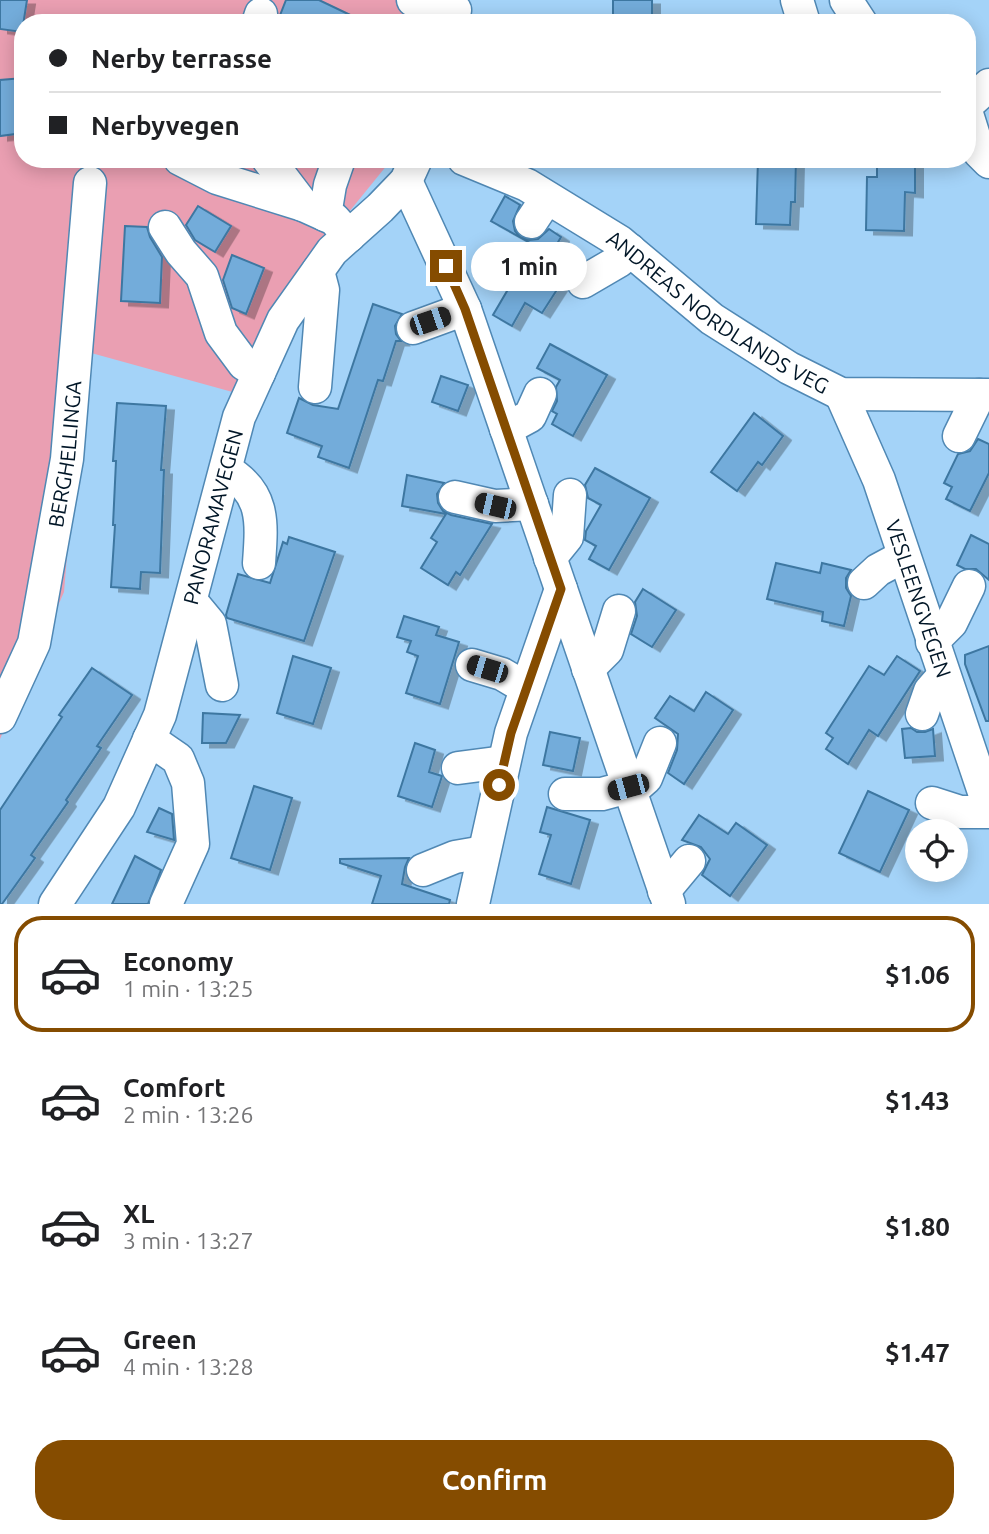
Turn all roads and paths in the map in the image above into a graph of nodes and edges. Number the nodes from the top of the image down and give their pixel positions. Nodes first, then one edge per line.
1 (413, 0) edge
2 (454, 11) edge
3 (989, 85) edge
4 (976, 97) edge
5 (976, 142) edge
6 (989, 162) edge
7 (197, 168) edge
8 (276, 168) edge
9 (336, 168) edge
10 (486, 168) edge
11 (411, 170) edge
12 (90, 183) dead end
13 (314, 210) junction
14 (165, 227) dead end
15 (349, 236) junction
16 (630, 250) junction
17 (318, 271) junction
18 (583, 282) dead end
19 (465, 309) junction
20 (413, 328) dead end
21 (259, 373) junction
22 (315, 387) dead end
23 (540, 394) dead end
24 (841, 394) junction
25 (984, 395) edge
26 (506, 429) junction
27 (959, 436) dead end
28 (226, 470) junction
29 (570, 495) dead end
30 (455, 497) dead end
31 (532, 504) junction
32 (904, 556) junction
33 (550, 558) junction
34 (259, 564) dead end
35 (864, 583) dead end
36 (969, 586) dead end
37 (561, 589) junction
38 (191, 601) junction
39 (619, 611) dead end
40 (932, 642) junction
41 (472, 665) dead end
42 (588, 669) junction
43 (944, 676) junction
44 (222, 685) dead end
45 (526, 688) junction
46 (922, 714) dead end
47 (0, 717) edge
48 (149, 738) junction
49 (660, 743) dead end
50 (981, 755) edge
51 (505, 762) junction
52 (458, 768) dead end
53 (629, 789) junction
54 (565, 794) dead end
55 (932, 803) dead end
56 (989, 807) edge
57 (989, 812) edge
58 (484, 852) junction
59 (689, 861) dead end
60 (423, 870) dead end
61 (667, 898) edge
62 (55, 904) edge
63 (166, 904) edge
64 (473, 904) edge

1 - 2 street
3 - 4 street
5 - 6 street
7 - 13 street
8 - 13 street
9 - 13 street
10 - 16 street, ANDREAS NORDLANDS VEG
11 - 15 street, PANORAMAVEGEN
11 - 19 street
12 - 47 street, BERGHELLINGA
13 - 15 street
14 - 21 street
15 - 17 street, PANORAMAVEGEN
16 - 18 street
16 - 24 street, ANDREAS NORDLANDS VEG
17 - 21 street, PANORAMAVEGEN
17 - 22 street
19 - 20 street
19 - 26 street
21 - 28 street, PANORAMAVEGEN
23 - 26 street
24 - 25 street, ANDREAS NORDLANDS VEG
24 - 32 street, VESLEENGVEGEN
25 - 27 street
26 - 31 street
28 - 34 street
28 - 38 street, PANORAMAVEGEN
29 - 33 street
30 - 31 street
31 - 33 street
32 - 35 street
32 - 40 street, VESLEENGVEGEN
33 - 37 street
36 - 40 street
37 - 42 street
37 - 45 street
38 - 44 street
38 - 48 street, PANORAMAVEGEN
39 - 42 street
40 - 43 street, VESLEENGVEGEN
41 - 45 street
42 - 53 street
43 - 46 street
43 - 50 street, VESLEENGVEGEN
45 - 51 street
48 - 62 street, PANORAMAVEGEN
48 - 63 street
49 - 53 street
50 - 56 street, VESLEENGVEGEN
51 - 52 street
51 - 58 street
53 - 54 street
53 - 61 street
55 - 57 street
58 - 60 street
58 - 64 street
59 - 61 street

